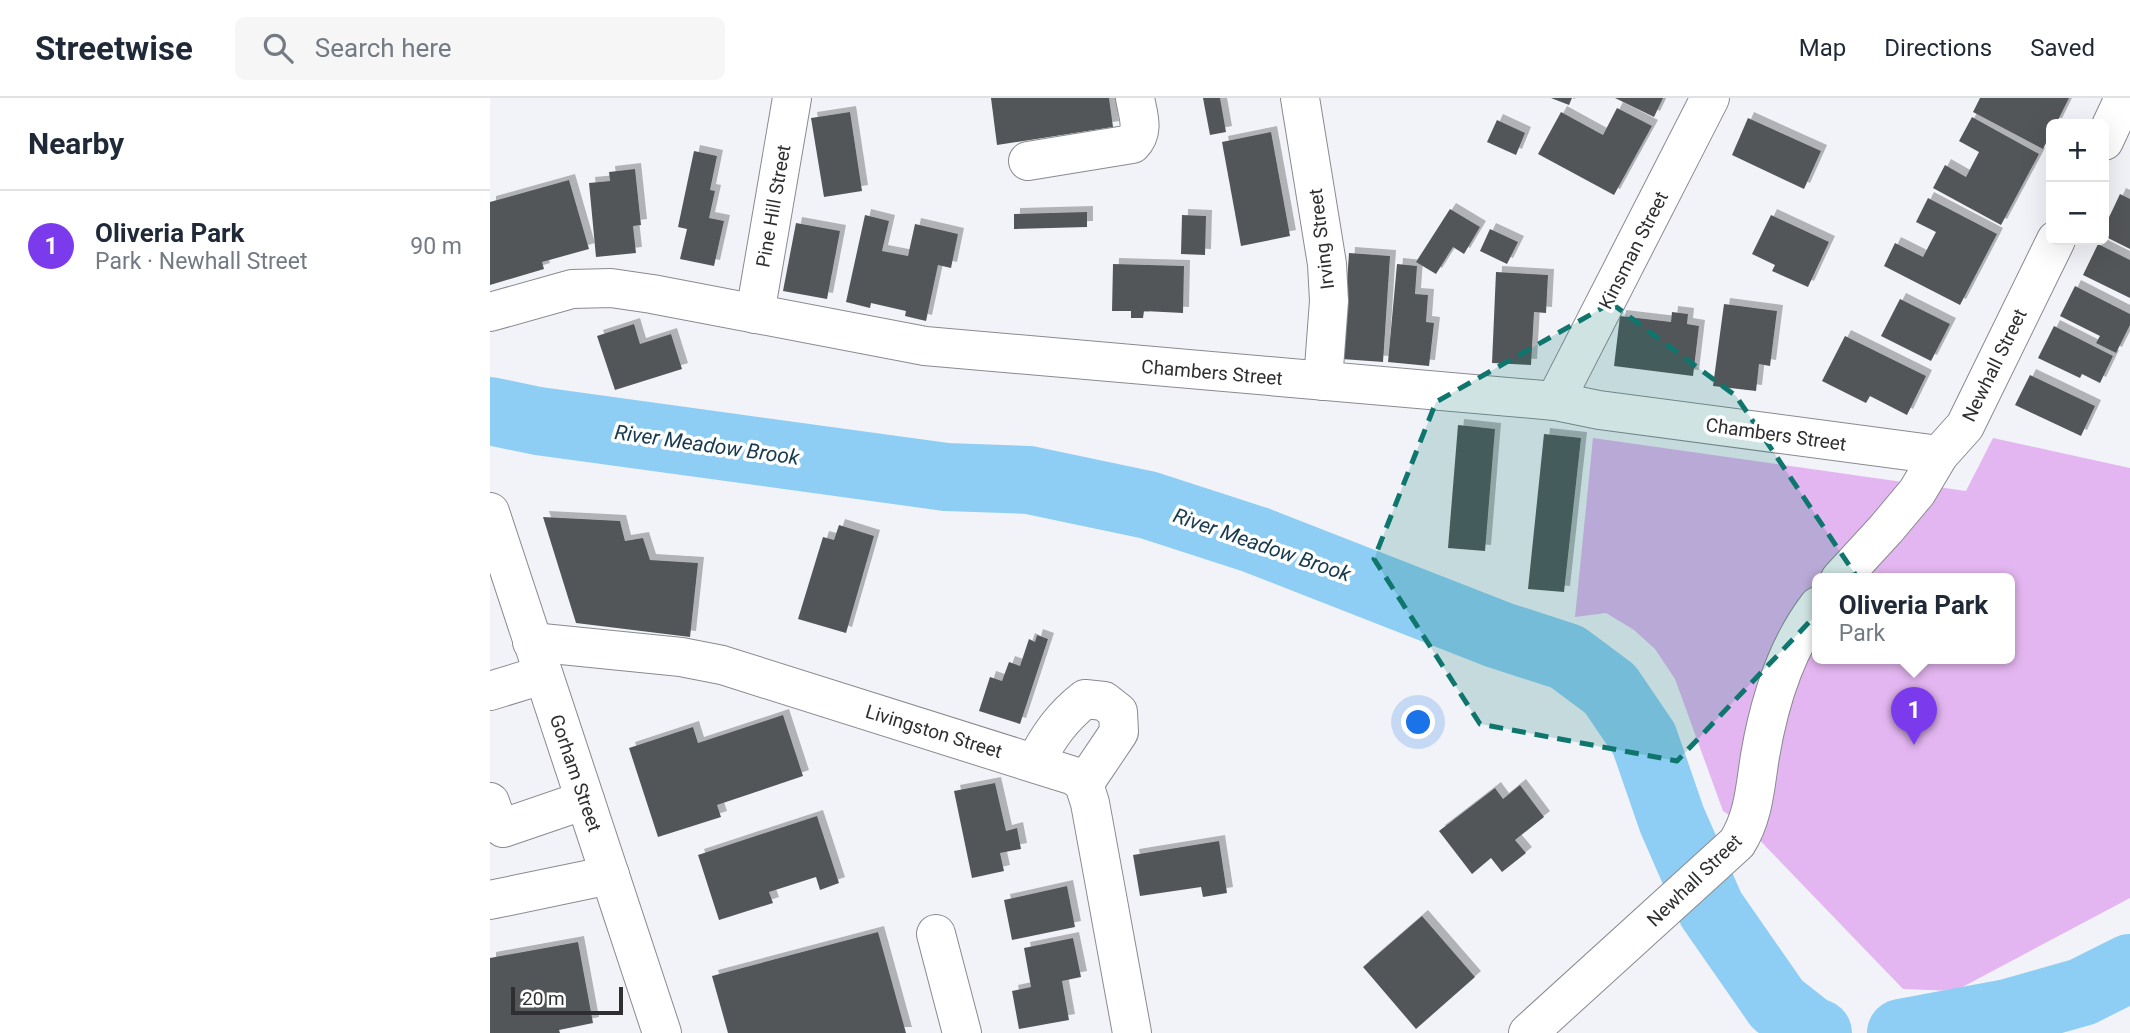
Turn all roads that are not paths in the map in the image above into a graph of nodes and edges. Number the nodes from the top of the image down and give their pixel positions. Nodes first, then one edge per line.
1 (792, 98) edge
2 (1135, 98) edge
3 (1300, 98) edge
4 (1710, 98) edge
5 (2124, 98) edge
6 (2109, 130) edge
7 (1028, 161) dead end
8 (2054, 245) edge
9 (490, 312) edge
10 (755, 314) junction
11 (1323, 381) junction
12 (1555, 401) junction
13 (1939, 455) junction
14 (493, 529) edge
15 (1846, 573) edge
16 (1812, 614) edge
17 (537, 659) junction
18 (490, 691) edge
19 (1035, 763) junction
20 (1084, 785) junction
21 (585, 800) junction
22 (490, 802) edge
23 (610, 875) junction
24 (490, 900) edge
25 (936, 934) dead end
26 (662, 1033) edge
27 (962, 1033) edge
28 (1132, 1033) edge
29 (1528, 1033) edge

1 - 10 street, Pine Hill Street
2 - 7 street
3 - 11 street, Irving Street
4 - 12 street, Kinsman Street
5 - 6 street
8 - 13 street, Newhall Street
9 - 10 street, Chambers Street
10 - 11 street, Chambers Street
11 - 12 street, Chambers Street
12 - 13 street, Chambers Street
13 - 15 street, Newhall Street
14 - 17 street, Gorham Street
16 - 29 street, Newhall Street
17 - 18 street
17 - 19 street, Livingston Street
17 - 21 street, Gorham Street
19 - 20 street, Livingston Street
19 - 20 street
20 - 28 street
21 - 22 street
21 - 23 street, Gorham Street
23 - 24 street
23 - 26 street, Gorham Street
25 - 27 street

